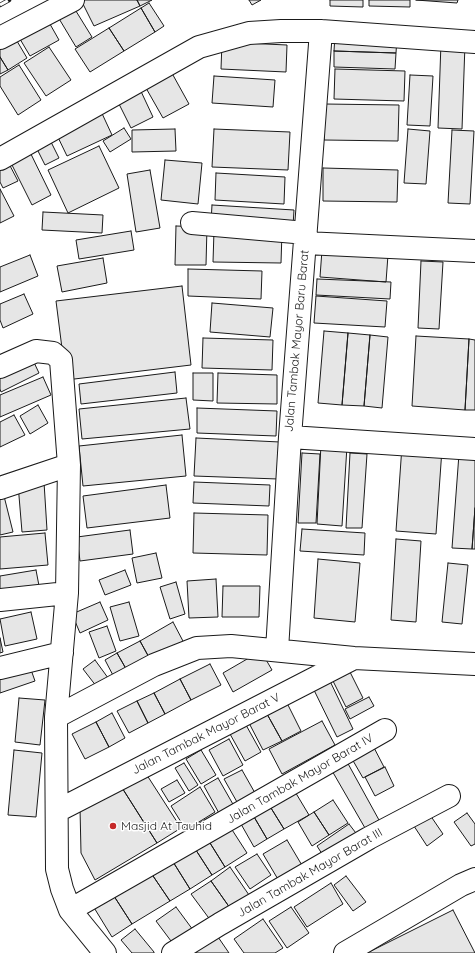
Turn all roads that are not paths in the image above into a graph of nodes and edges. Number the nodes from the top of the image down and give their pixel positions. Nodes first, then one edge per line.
1 (73, 0) edge
2 (321, 31) junction
3 (0, 38) edge
4 (475, 42) edge
5 (0, 159) edge
6 (192, 223) dead end
7 (306, 238) junction
8 (475, 251) edge
9 (0, 367) edge
10 (290, 437) junction
11 (475, 449) edge
12 (68, 465) junction
13 (0, 488) edge
14 (67, 593) junction
15 (0, 600) edge
16 (277, 650) junction
17 (62, 653) junction
18 (354, 658) junction
19 (475, 664) edge
20 (0, 668) edge
21 (56, 717) junction
22 (385, 730) dead end
23 (448, 796) dead end
24 (57, 811) junction
25 (475, 879) edge
26 (70, 910) junction
27 (105, 953) edge
28 (174, 953) edge
29 (345, 953) edge

1 - 3 street
2 - 4 street
2 - 5 street
2 - 7 street, Jalan Tambak Mayor Baru Barat
6 - 7 street
7 - 8 street
7 - 10 street, Jalan Tambak Mayor Baru Barat
9 - 12 street
10 - 11 street
10 - 16 street, Jalan Tambak Mayor Baru Barat
12 - 13 street
12 - 14 street
14 - 15 street
14 - 17 street
16 - 18 street
16 - 21 street
17 - 20 street
17 - 21 street
18 - 19 street
18 - 24 street, Jalan Tambak Mayor Barat V
21 - 24 street
22 - 26 street, Jalan Tambak Mayor Barat IV
23 - 28 street, Jalan Tambak Mayor Barat III
24 - 26 street
25 - 29 street
26 - 27 street

